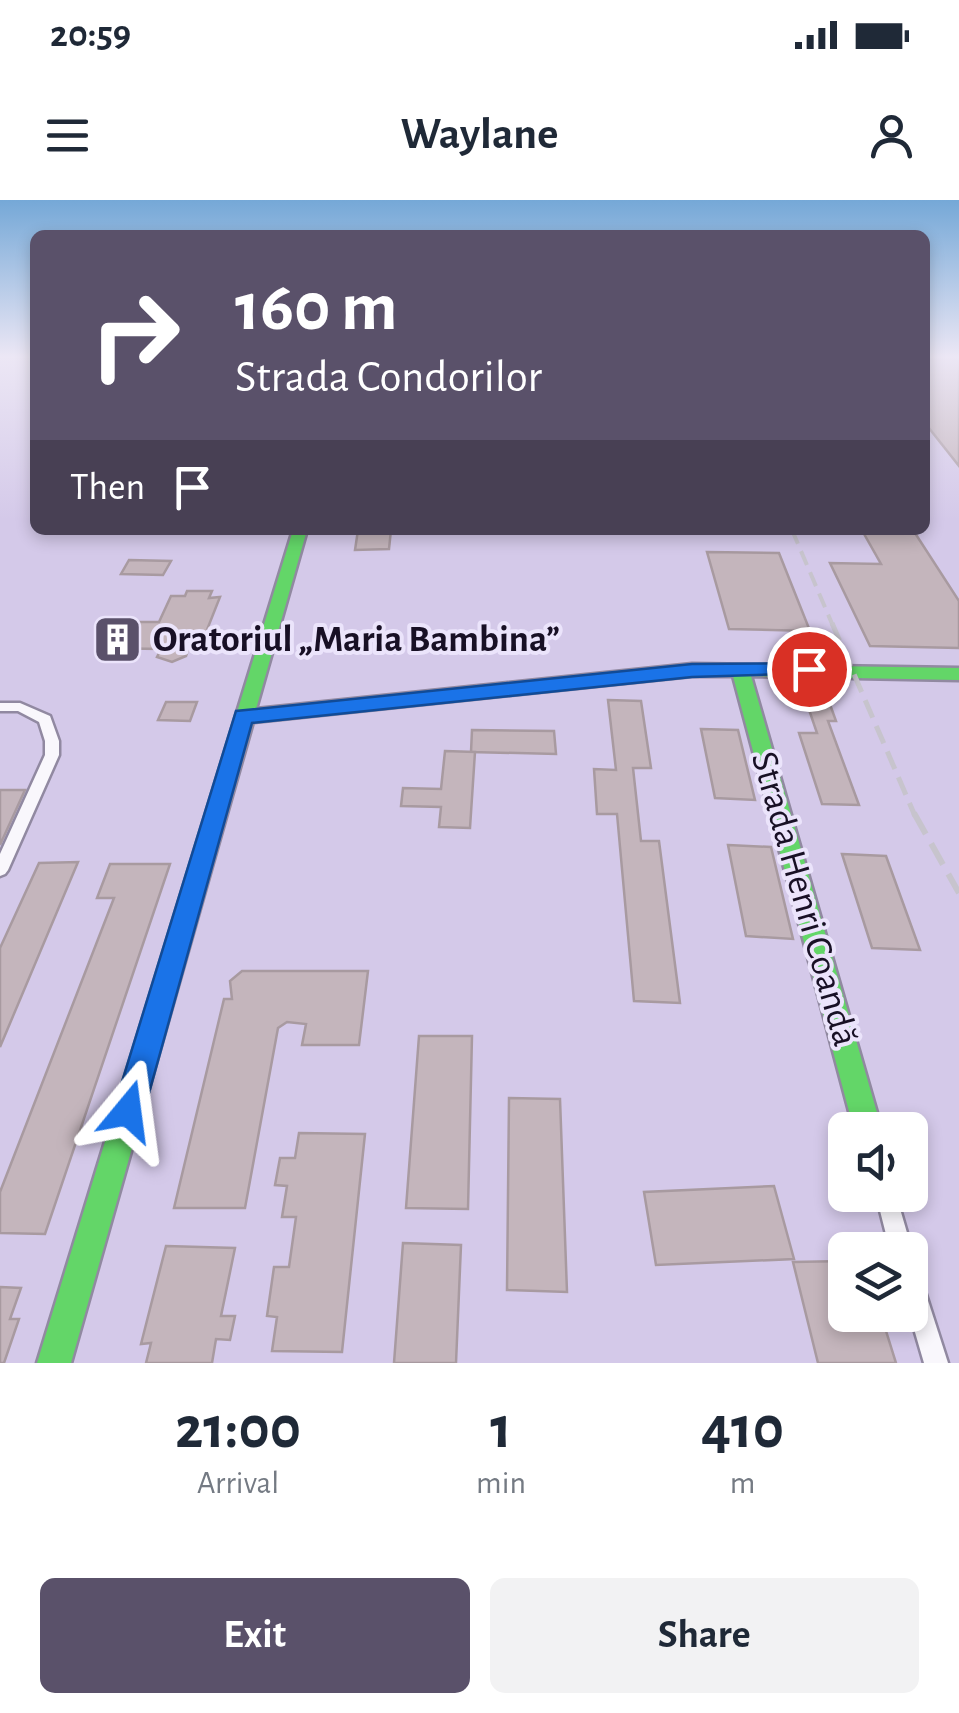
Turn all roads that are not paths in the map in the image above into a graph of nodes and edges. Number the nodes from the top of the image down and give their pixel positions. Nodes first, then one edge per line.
1 (298, 535) edge
2 (740, 669) junction
3 (959, 674) edge
4 (0, 707) edge
5 (243, 716) junction
6 (0, 830) edge
7 (20, 830) junction
8 (0, 870) edge
9 (863, 1112) edge
10 (927, 1332) edge
11 (54, 1363) edge
12 (936, 1363) edge

1 - 5 street
2 - 3 street
2 - 5 street
2 - 9 street, Strada Henri Coandă
4 - 7 street
5 - 11 street
6 - 7 street
7 - 8 street
10 - 12 street

